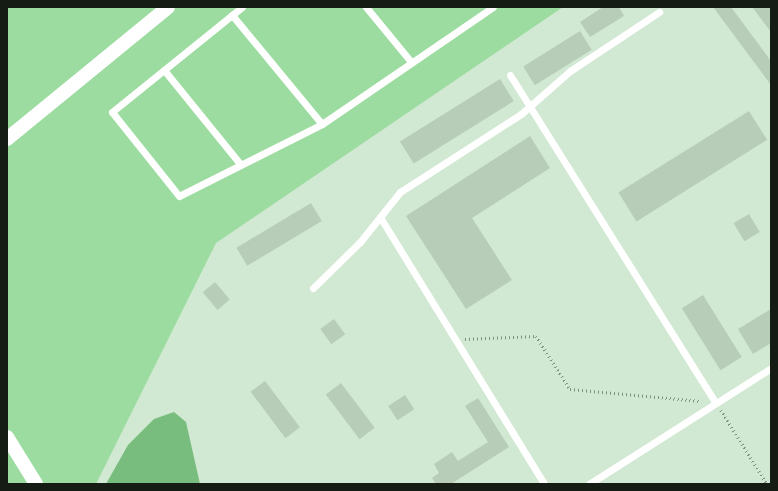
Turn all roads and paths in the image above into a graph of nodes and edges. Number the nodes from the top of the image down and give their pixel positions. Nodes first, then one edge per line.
1 (168, 7) edge
2 (242, 7) edge
3 (366, 7) edge
4 (493, 7) edge
5 (659, 12) dead end
6 (232, 15) junction
7 (412, 63) junction
8 (164, 70) junction
9 (510, 75) dead end
10 (530, 106) junction
11 (322, 124) junction
12 (7, 139) edge
13 (241, 165) junction
14 (380, 217) junction
15 (313, 288) dead end
16 (455, 339) junction
17 (771, 368) edge
18 (716, 403) junction
19 (7, 438) edge
20 (36, 484) edge
21 (544, 484) edge
22 (589, 484) edge
23 (767, 484) edge

1 - 12 street
2 - 6 lane
3 - 7 lane
4 - 7 lane
5 - 10 lane
6 - 8 lane
6 - 11 lane
7 - 11 lane
8 - 13 lane
8 - 13 lane
9 - 10 lane
10 - 14 lane
10 - 18 lane
11 - 13 lane
14 - 15 lane
14 - 16 lane
16 - 18 path
16 - 21 lane
17 - 18 lane
18 - 22 lane
18 - 23 path
19 - 20 street

